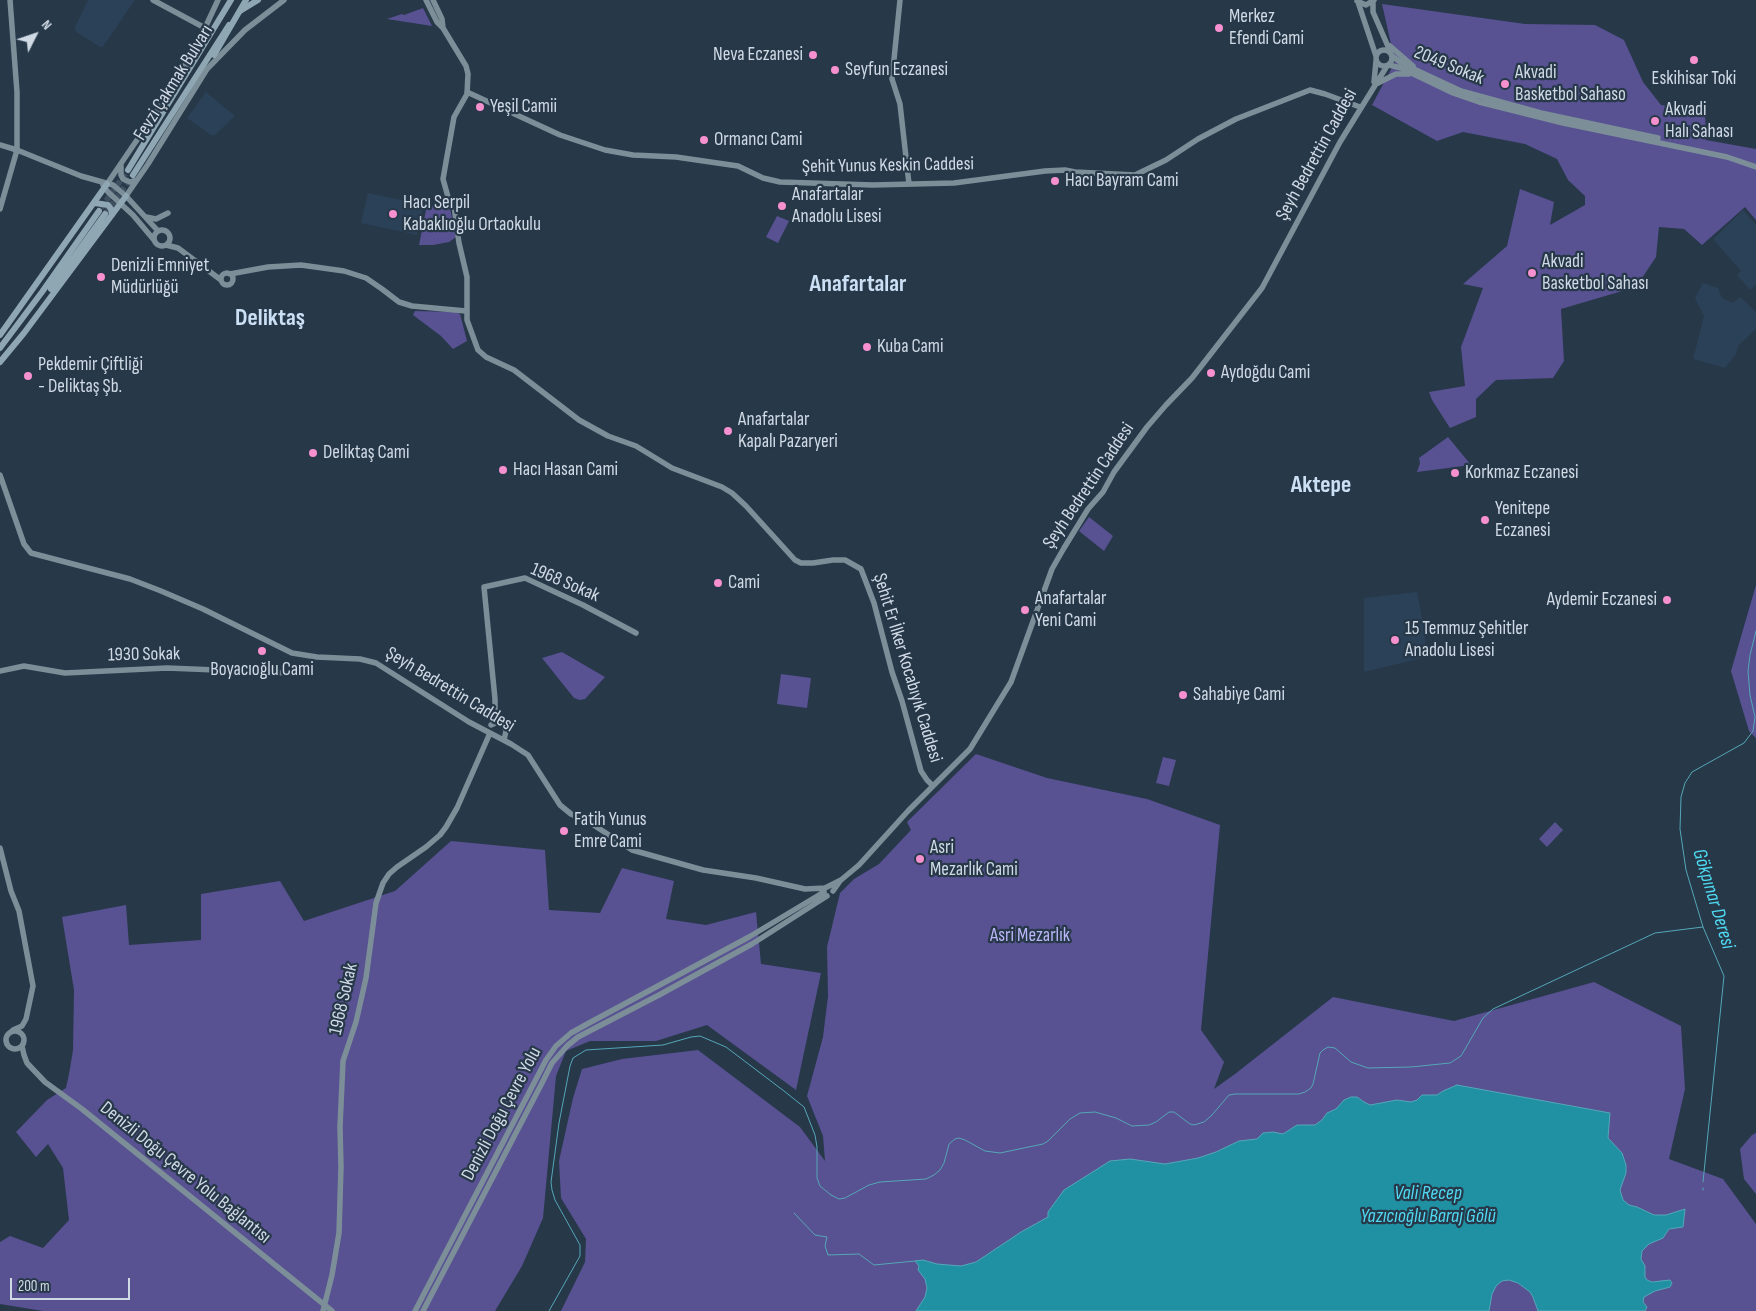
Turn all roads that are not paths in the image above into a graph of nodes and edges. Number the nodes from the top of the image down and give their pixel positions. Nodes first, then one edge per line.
1 (10, 0) edge
2 (153, 0) edge
3 (218, 0) edge
4 (233, 0) edge
5 (246, 0) edge
6 (258, 0) edge
7 (284, 0) edge
8 (426, 0) edge
9 (433, 0) edge
10 (900, 0) edge
11 (1357, 1) edge
12 (1374, 1) edge
13 (205, 28) junction
14 (443, 28) junction
15 (1385, 41) junction
16 (1391, 54) junction
17 (214, 55) junction
18 (198, 56) junction
19 (1376, 58) junction
20 (1388, 65) junction
21 (204, 74) junction
22 (1422, 74) junction
23 (1416, 75) junction
24 (191, 83) junction
25 (180, 85) junction
26 (1374, 85) junction
27 (173, 87) junction
28 (467, 92) junction
29 (1360, 107) junction
30 (0, 145) edge
31 (17, 150) junction
32 (1728, 155) junction
33 (121, 164) junction
34 (1756, 166) edge
35 (134, 174) junction
36 (909, 184) junction
37 (105, 185) junction
38 (126, 196) junction
39 (121, 203) junction
40 (95, 204) junction
41 (0, 209) edge
42 (168, 213) dead end
43 (112, 215) junction
44 (144, 216) junction
45 (158, 231) junction
46 (170, 235) junction
47 (154, 240) junction
48 (166, 245) junction
49 (176, 248) junction
50 (158, 252) dead end
51 (205, 267) junction
52 (245, 271) junction
53 (228, 273) junction
54 (221, 280) junction
55 (232, 281) junction
56 (466, 310) junction
57 (0, 335) edge
58 (0, 348) edge
59 (0, 361) edge
60 (0, 475) edge
61 (636, 633) dead end
62 (0, 671) edge
63 (290, 673) dead end
64 (495, 712) junction
65 (492, 724) junction
66 (502, 724) junction
67 (488, 732) junction
68 (504, 740) junction
69 (934, 786) junction
70 (0, 848) edge
71 (840, 880) junction
72 (825, 890) junction
73 (22, 1026) junction
74 (13, 1030) junction
75 (22, 1034) junction
76 (2, 1041) edge
77 (20, 1048) junction
78 (324, 1308) edge
79 (332, 1311) edge
80 (415, 1311) edge
81 (424, 1311) edge

1 - 31 street
2 - 13 street
3 - 13 street
4 - 18 main road, Fevzi Çakmak Bulvarı
4 - 25 main road
5 - 17 main road, bridge
6 - 24 main road, Fevzi Çakmak Bulvarı
7 - 21 street
8 - 14 street, Şehit Er İlker Kocabıyık Caddesi
9 - 14 street, Şehit Er İlker Kocabıyık Caddesi
10 - 36 street
11 - 12 street
11 - 19 street, Şeyh Bedrettin Caddesi
12 - 15 street
13 - 27 street
14 - 28 street, Şehit Er İlker Kocabıyık Caddesi
15 - 16 street
15 - 22 street
16 - 19 street
16 - 20 street
16 - 22 street, 2049 Sokak
17 - 21 street
17 - 24 main road
18 - 25 main road, Fevzi Çakmak Bulvarı
18 - 27 street
19 - 20 street
19 - 26 street, Şeyh Bedrettin Caddesi
20 - 23 street, 2049 Sokak
20 - 26 street, Şeyh Bedrettin Caddesi
21 - 35 street
22 - 32 street, 2049 Sokak
23 - 26 street
23 - 32 street, 2049 Sokak
24 - 35 main road, Fevzi Çakmak Bulvarı
25 - 35 main road, Fevzi Çakmak Bulvarı
26 - 29 street, Şeyh Bedrettin Caddesi
27 - 33 street
28 - 36 street, Şehit Yunus Keskin Caddesi
28 - 56 street, Şehit Er İlker Kocabıyık Caddesi
29 - 36 street, Şehit Yunus Keskin Caddesi
29 - 69 street, Şeyh Bedrettin Caddesi
30 - 31 street
31 - 37 street
31 - 41 street
32 - 34 street
33 - 35 street
33 - 37 street
35 - 38 street
37 - 38 street
37 - 39 street
37 - 40 main road
38 - 39 main road
38 - 44 street
39 - 43 main road
39 - 47 street
40 - 43 main road
40 - 57 main road
42 - 44 street
43 - 59 main road
44 - 45 street
45 - 46 street
45 - 47 street
46 - 48 street
46 - 49 street
47 - 48 street
48 - 49 street
49 - 50 street
49 - 51 street
51 - 53 street
51 - 54 street
52 - 53 street
52 - 55 street
52 - 56 street
53 - 54 street
53 - 55 street
54 - 55 street
56 - 69 street, Şehit Er İlker Kocabıyık Caddesi
58 - 59 main road
60 - 67 street, Şeyh Bedrettin Caddesi
61 - 64 street, 1968 Sokak
62 - 63 street, 1930 Sokak
64 - 65 street
64 - 66 street
65 - 66 street
65 - 67 street, 1968 Sokak
66 - 68 street
67 - 68 street, Şeyh Bedrettin Caddesi
67 - 78 street, 1968 Sokak
68 - 72 street, Şeyh Bedrettin Caddesi
69 - 71 street, Şeyh Bedrettin Caddesi
70 - 73 street
71 - 72 street, Şeyh Bedrettin Caddesi
71 - 72 street
72 - 80 street, Denizli Doğu Çevre Yolu
72 - 81 street, Denizli Doğu Çevre Yolu
73 - 74 street
73 - 75 street
74 - 75 street
74 - 76 street
75 - 77 street
76 - 77 street
77 - 78 street, Denizli Doğu Çevre Yolu Bağlantısı
78 - 79 street, Denizli Doğu Çevre Yolu Bağlantısı

